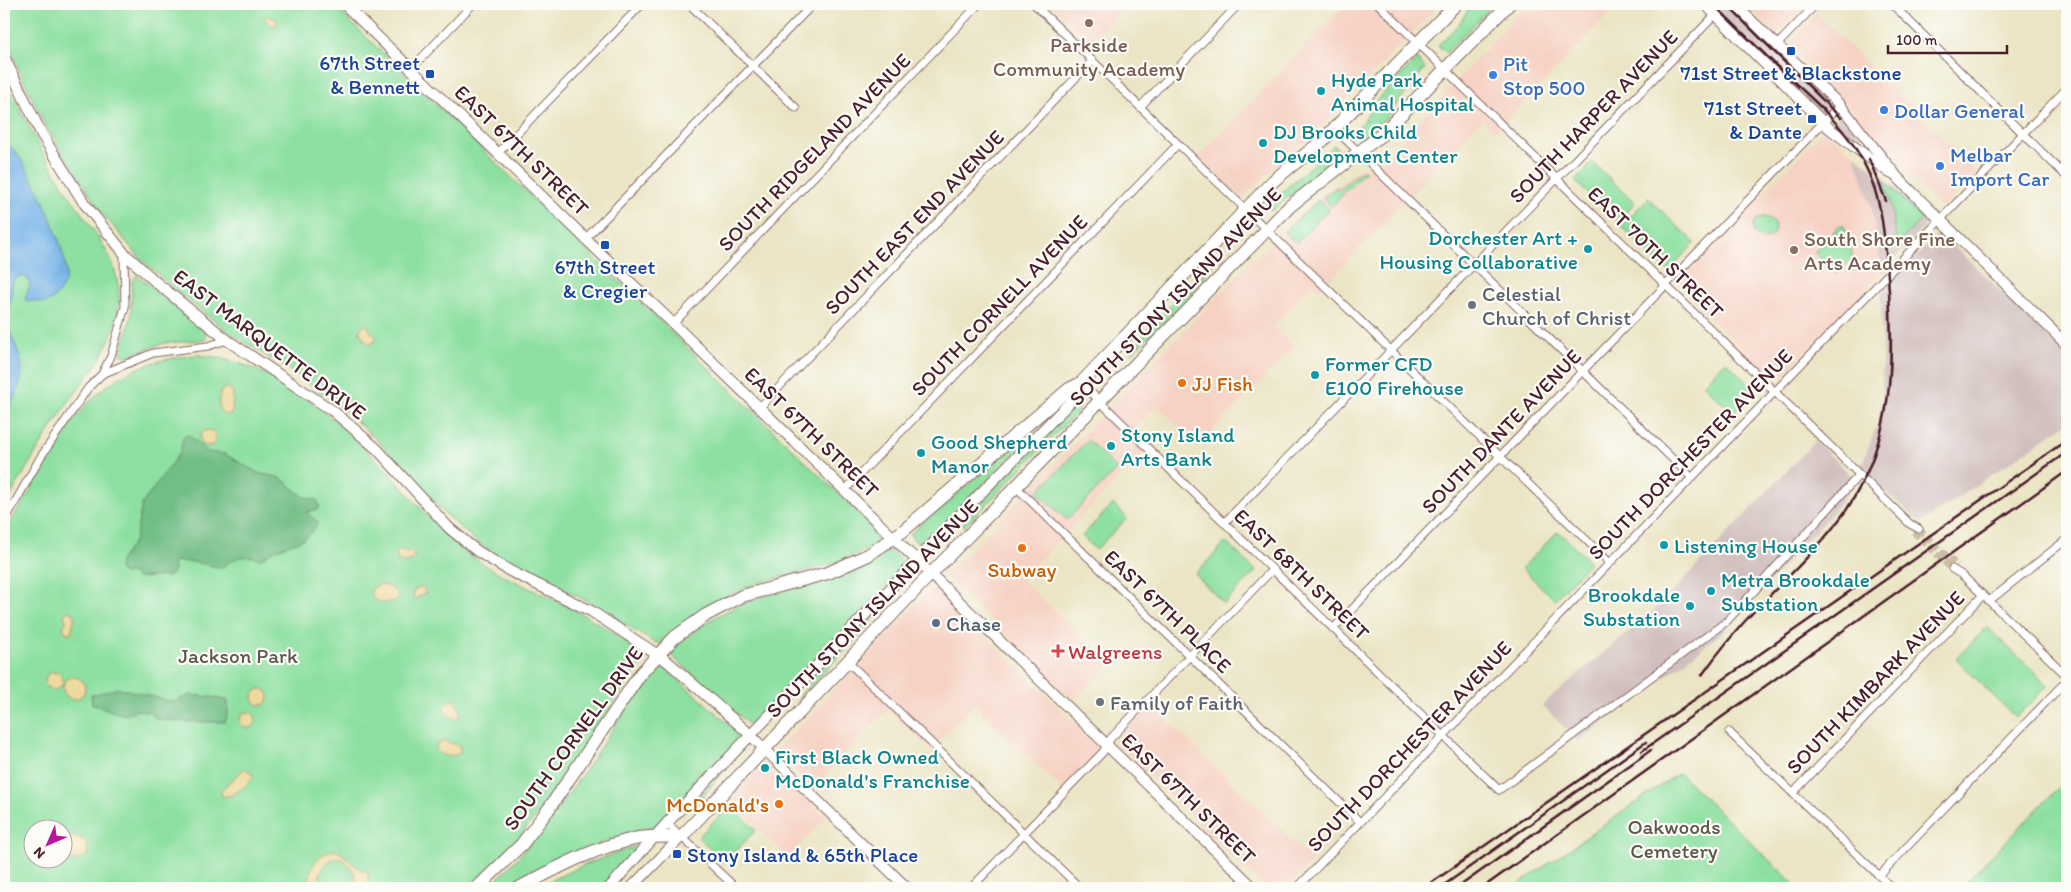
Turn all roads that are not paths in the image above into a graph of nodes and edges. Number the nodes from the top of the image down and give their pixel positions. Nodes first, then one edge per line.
1 (344, 4) edge
2 (473, 4) edge
3 (642, 4) edge
4 (689, 4) edge
5 (813, 4) edge
6 (979, 4) edge
7 (1034, 4) edge
8 (1239, 4) edge
9 (1378, 4) edge
10 (1456, 4) edge
11 (1509, 4) edge
12 (1705, 4) edge
13 (1734, 4) edge
14 (1816, 4) edge
15 (1892, 4) edge
16 (2063, 4) edge
17 (2067, 8) edge
18 (1716, 14) junction
19 (1418, 43) junction
20 (1777, 45) junction
21 (4, 57) edge
22 (1092, 61) junction
23 (753, 66) junction
24 (411, 68) junction
25 (1446, 70) junction
26 (2067, 88) edge
27 (1840, 105) junction
28 (1140, 107) junction
29 (796, 108) dead end
30 (1823, 122) junction
31 (1334, 128) junction
32 (2023, 134) junction
33 (1178, 144) junction
34 (498, 153) junction
35 (1360, 153) junction
36 (2067, 177) edge
37 (1557, 178) junction
38 (1898, 178) junction
39 (1246, 210) junction
40 (1940, 220) junction
41 (1266, 230) junction
42 (586, 238) junction
43 (124, 253) junction
44 (1473, 265) junction
45 (1666, 286) junction
46 (674, 324) junction
47 (227, 340) junction
48 (2067, 345) edge
49 (1391, 351) junction
50 (1583, 372) junction
51 (102, 374) junction
52 (1081, 383) junction
53 (1775, 392) junction
54 (1100, 402) junction
55 (760, 407) junction
56 (1500, 457) junction
57 (1859, 475) junction
58 (1692, 478) junction
59 (1016, 487) junction
60 (845, 490) junction
61 (4, 522) edge
62 (1224, 523) junction
63 (1917, 530) tunnel mouth
64 (894, 537) junction
65 (2067, 538) edge
66 (918, 560) junction
67 (1610, 563) junction
68 (1955, 568) tunnel mouth
69 (1272, 570) junction
70 (931, 573) junction
71 (1986, 598) junction
72 (1333, 630) junction
73 (658, 654) junction
74 (1189, 657) junction
75 (847, 661) junction
76 (2067, 676) edge
77 (2067, 680) edge
78 (1730, 732) dead end
79 (752, 736) junction
80 (1443, 736) junction
81 (1107, 745) junction
82 (764, 749) junction
83 (1793, 793) junction
84 (1360, 822) junction
85 (667, 823) junction
86 (1024, 833) junction
87 (682, 836) junction
88 (654, 837) junction
89 (1879, 876) junction
90 (478, 888) edge
91 (519, 888) edge
92 (609, 888) edge
93 (631, 888) edge
94 (736, 888) edge
95 (907, 888) edge
96 (971, 888) edge
97 (1080, 888) edge
98 (1254, 888) edge
99 (1297, 888) edge
100 (1892, 888) edge

1 - 24 street, EAST 67TH STREET
2 - 24 street
3 - 34 street
4 - 23 street
5 - 23 street
6 - 46 street, SOUTH RIDGELAND AVENUE
7 - 22 street
8 - 28 street
9 - 19 street, EAST 70TH STREET
10 - 19 highway, SOUTH STONY ISLAND AVENUE
11 - 25 highway, SOUTH STONY ISLAND AVENUE
12 - 18 street
13 - 20 street
14 - 20 street
15 - 32 street
16 - 17 street
18 - 30 street
18 - 37 street, SOUTH HARPER AVENUE
19 - 25 street, EAST 70TH STREET
19 - 31 highway, SOUTH STONY ISLAND AVENUE
20 - 27 street
21 - 43 street, EAST MARQUETTE DRIVE
22 - 28 street
22 - 55 street, SOUTH EAST END AVENUE
23 - 29 street
23 - 42 street
24 - 34 street, EAST 67TH STREET
25 - 35 highway, SOUTH STONY ISLAND AVENUE
25 - 37 street, EAST 70TH STREET
26 - 32 street, SOUTH DORCHESTER AVENUE
27 - 30 street, SOUTH DANTE AVENUE
27 - 38 street
28 - 33 street
30 - 38 street
30 - 45 street, SOUTH DANTE AVENUE
31 - 35 street
31 - 39 highway, SOUTH STONY ISLAND AVENUE
32 - 36 street
32 - 40 street, SOUTH DORCHESTER AVENUE
33 - 39 street
33 - 60 street, SOUTH CORNELL AVENUE
34 - 42 street, EAST 67TH STREET
35 - 41 highway, SOUTH STONY ISLAND AVENUE
35 - 44 street
37 - 44 street, SOUTH HARPER AVENUE
37 - 45 street, EAST 70TH STREET
38 - 40 street
39 - 41 street
39 - 52 highway, SOUTH STONY ISLAND AVENUE
40 - 48 street
40 - 53 street, SOUTH DORCHESTER AVENUE
41 - 49 street
41 - 54 highway, SOUTH STONY ISLAND AVENUE
42 - 46 street, EAST 67TH STREET
43 - 47 street, EAST MARQUETTE DRIVE
43 - 51 street
44 - 49 street, SOUTH HARPER AVENUE
44 - 50 street
45 - 50 street, SOUTH DANTE AVENUE
45 - 53 street, EAST 70TH STREET
46 - 55 street, EAST 67TH STREET
47 - 51 street
47 - 73 street, EAST MARQUETTE DRIVE
49 - 56 street
49 - 62 street, SOUTH HARPER AVENUE
50 - 56 street, SOUTH DANTE AVENUE
50 - 58 street
51 - 61 street
52 - 54 street, EAST 68TH STREET
52 - 64 highway, SOUTH CORNELL DRIVE
52 - 66 street, SOUTH STONY ISLAND AVENUE
53 - 57 street, EAST 70TH STREET
53 - 58 street, SOUTH DORCHESTER AVENUE
54 - 59 highway, SOUTH STONY ISLAND AVENUE
54 - 62 street, EAST 68TH STREET
55 - 60 street, EAST 67TH STREET
56 - 67 street
56 - 72 street, SOUTH DANTE AVENUE
57 - 63 street, EAST 70TH STREET
57 - 80 street, EAST 68TH STREET
58 - 67 street, SOUTH DORCHESTER AVENUE
59 - 70 highway, SOUTH STONY ISLAND AVENUE
59 - 74 street, EAST 67TH PLACE
60 - 64 street, EAST 67TH STREET
62 - 69 street, EAST 68TH STREET
64 - 66 street, EAST 67TH STREET
64 - 73 highway, SOUTH CORNELL DRIVE
65 - 71 street, SOUTH KIMBARK AVENUE
66 - 70 street, EAST 67TH STREET
66 - 79 street, SOUTH STONY ISLAND AVENUE
67 - 80 street, SOUTH DORCHESTER AVENUE
68 - 71 street
69 - 72 street, EAST 68TH STREET
69 - 74 street
70 - 75 highway, SOUTH STONY ISLAND AVENUE
70 - 81 street, EAST 67TH STREET
71 - 76 street
71 - 83 street, SOUTH KIMBARK AVENUE
72 - 80 street, EAST 68TH STREET
73 - 79 street, EAST MARQUETTE DRIVE
73 - 90 highway, SOUTH CORNELL DRIVE
74 - 81 street
74 - 84 street, EAST 67TH PLACE
75 - 82 highway, SOUTH STONY ISLAND AVENUE
75 - 86 street
77 - 89 street
78 - 83 street
79 - 82 street, EAST MARQUETTE DRIVE
79 - 85 street, SOUTH STONY ISLAND AVENUE
80 - 84 street, SOUTH DORCHESTER AVENUE
81 - 86 street
81 - 98 street, EAST 67TH STREET
82 - 87 highway, SOUTH STONY ISLAND AVENUE
82 - 95 street, EAST MARQUETTE DRIVE
83 - 89 street
84 - 99 street, SOUTH DORCHESTER AVENUE
85 - 87 street
85 - 88 street, SOUTH STONY ISLAND AVENUE
86 - 96 street
86 - 97 street
87 - 88 highway
87 - 93 street, SOUTH STONY ISLAND AVENUE
87 - 94 street
88 - 91 highway
88 - 92 street, SOUTH STONY ISLAND AVENUE
89 - 100 street

